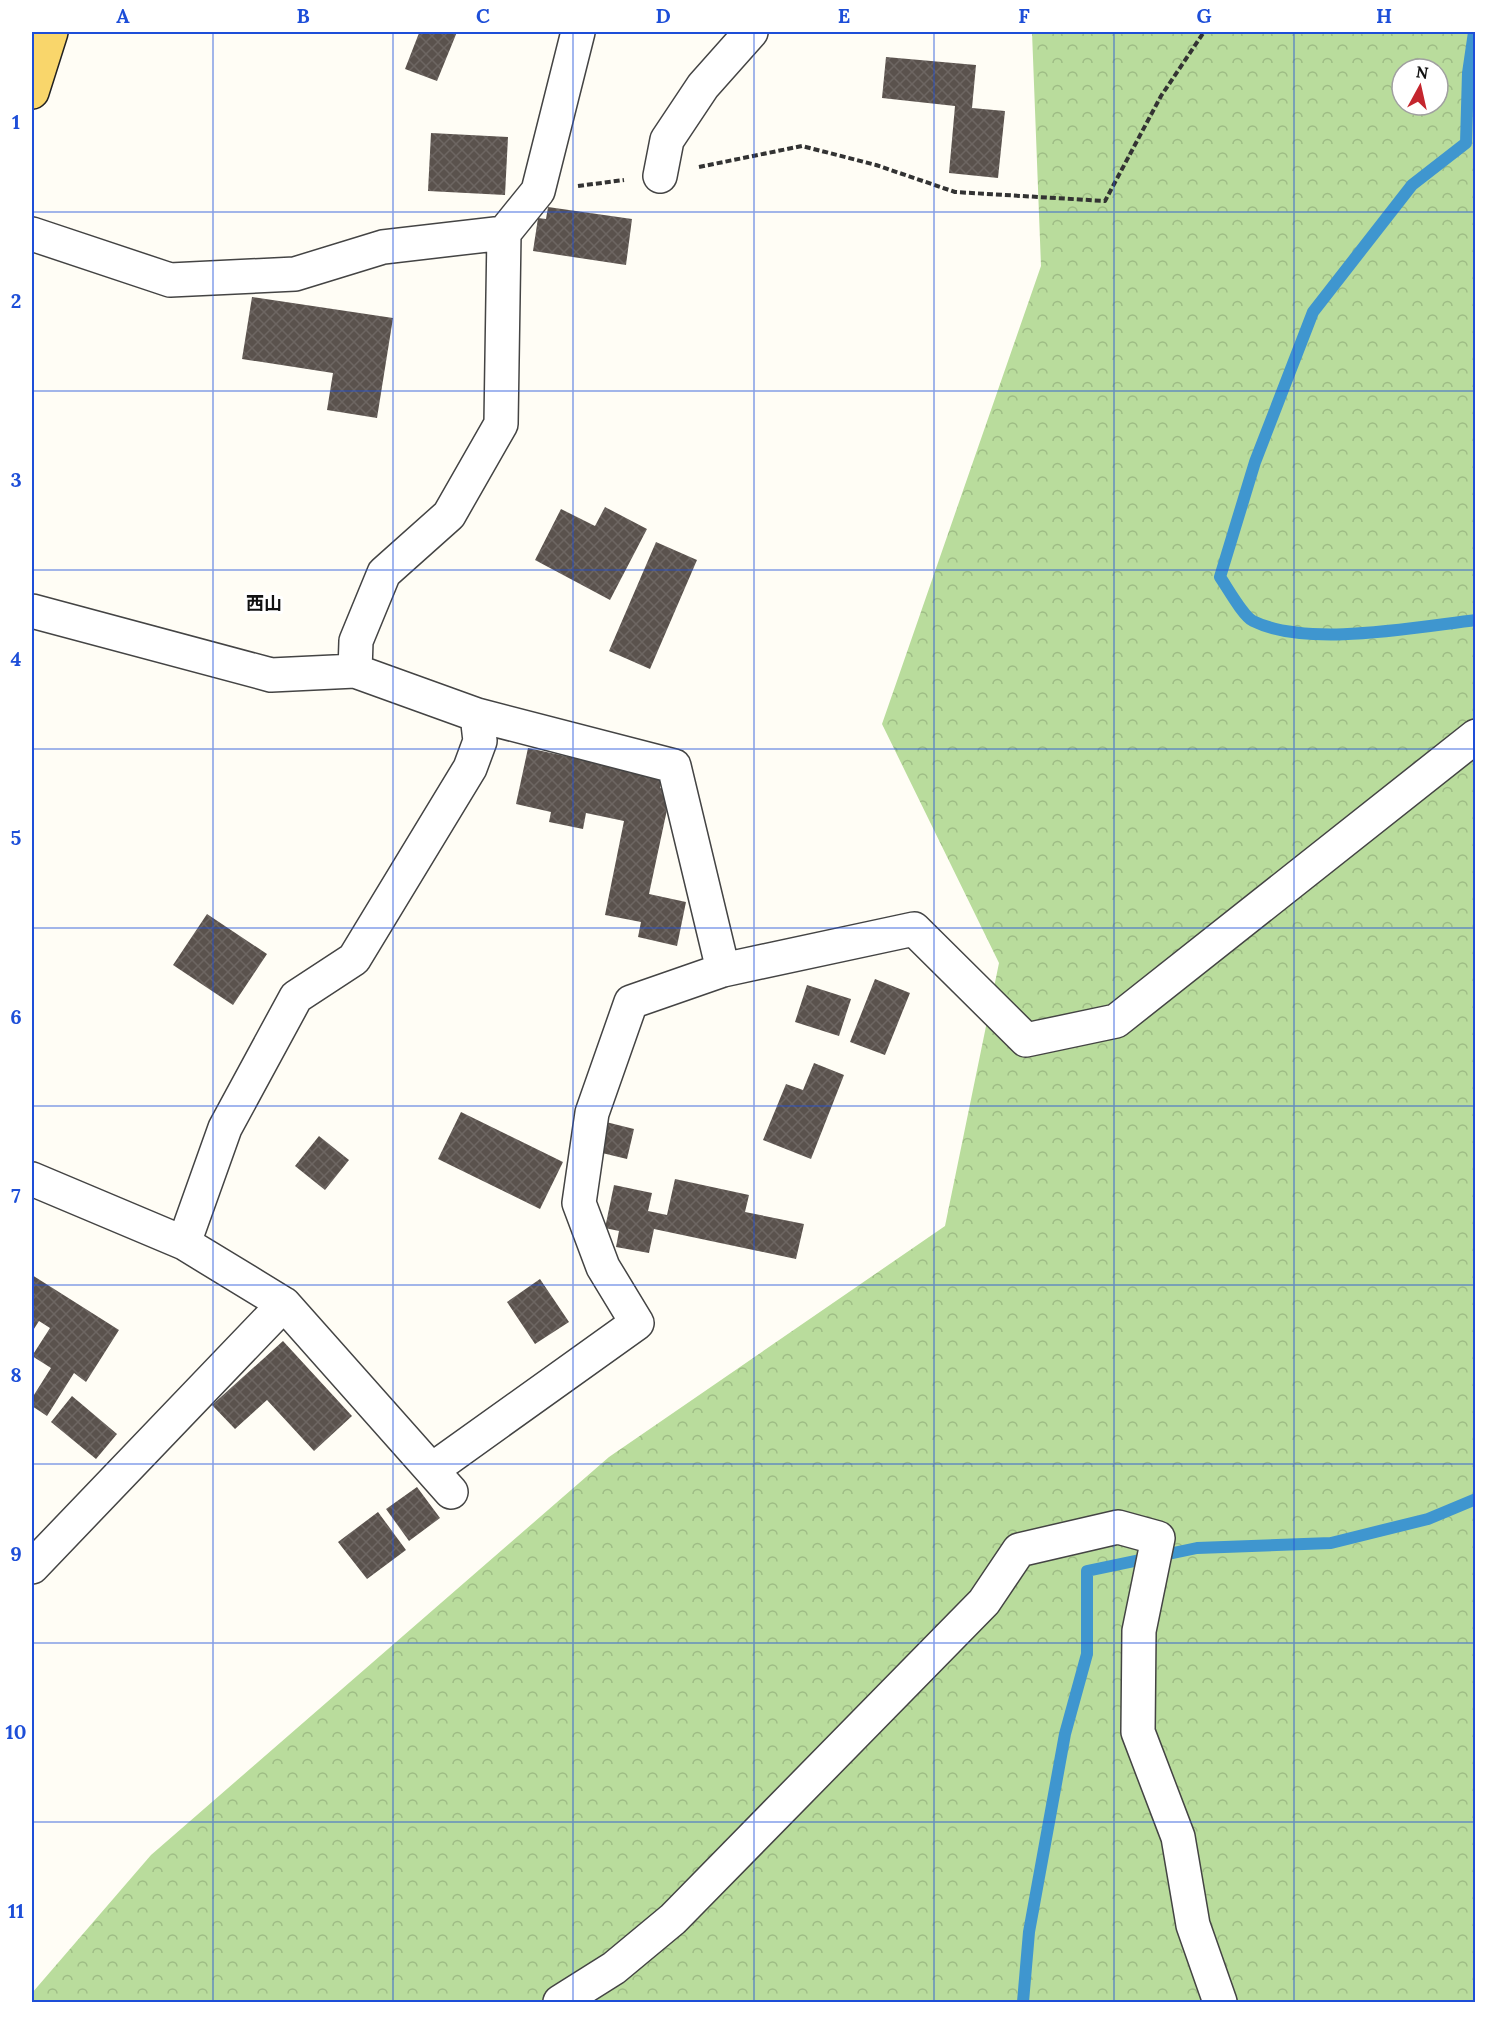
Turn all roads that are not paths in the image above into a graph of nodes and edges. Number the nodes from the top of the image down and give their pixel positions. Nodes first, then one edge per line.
1 (51, 32) edge
2 (578, 32) edge
3 (751, 32) edge
4 (32, 92) edge
5 (660, 176) road end
6 (504, 233) junction
7 (32, 234) edge
8 (32, 610) edge
9 (355, 671) junction
10 (477, 715) junction
11 (1476, 736) edge
12 (723, 969) junction
13 (32, 1179) edge
14 (184, 1243) junction
15 (284, 1304) junction
16 (32, 1567) edge
17 (560, 2002) edge
18 (1220, 2002) edge

1 - 4 main road
2 - 6 street
3 - 5 street
6 - 7 street
6 - 9 street
8 - 9 street
9 - 10 street
10 - 12 street
10 - 14 street
11 - 12 street
12 - 15 street
13 - 14 street
14 - 15 street
15 - 16 street
17 - 18 street

